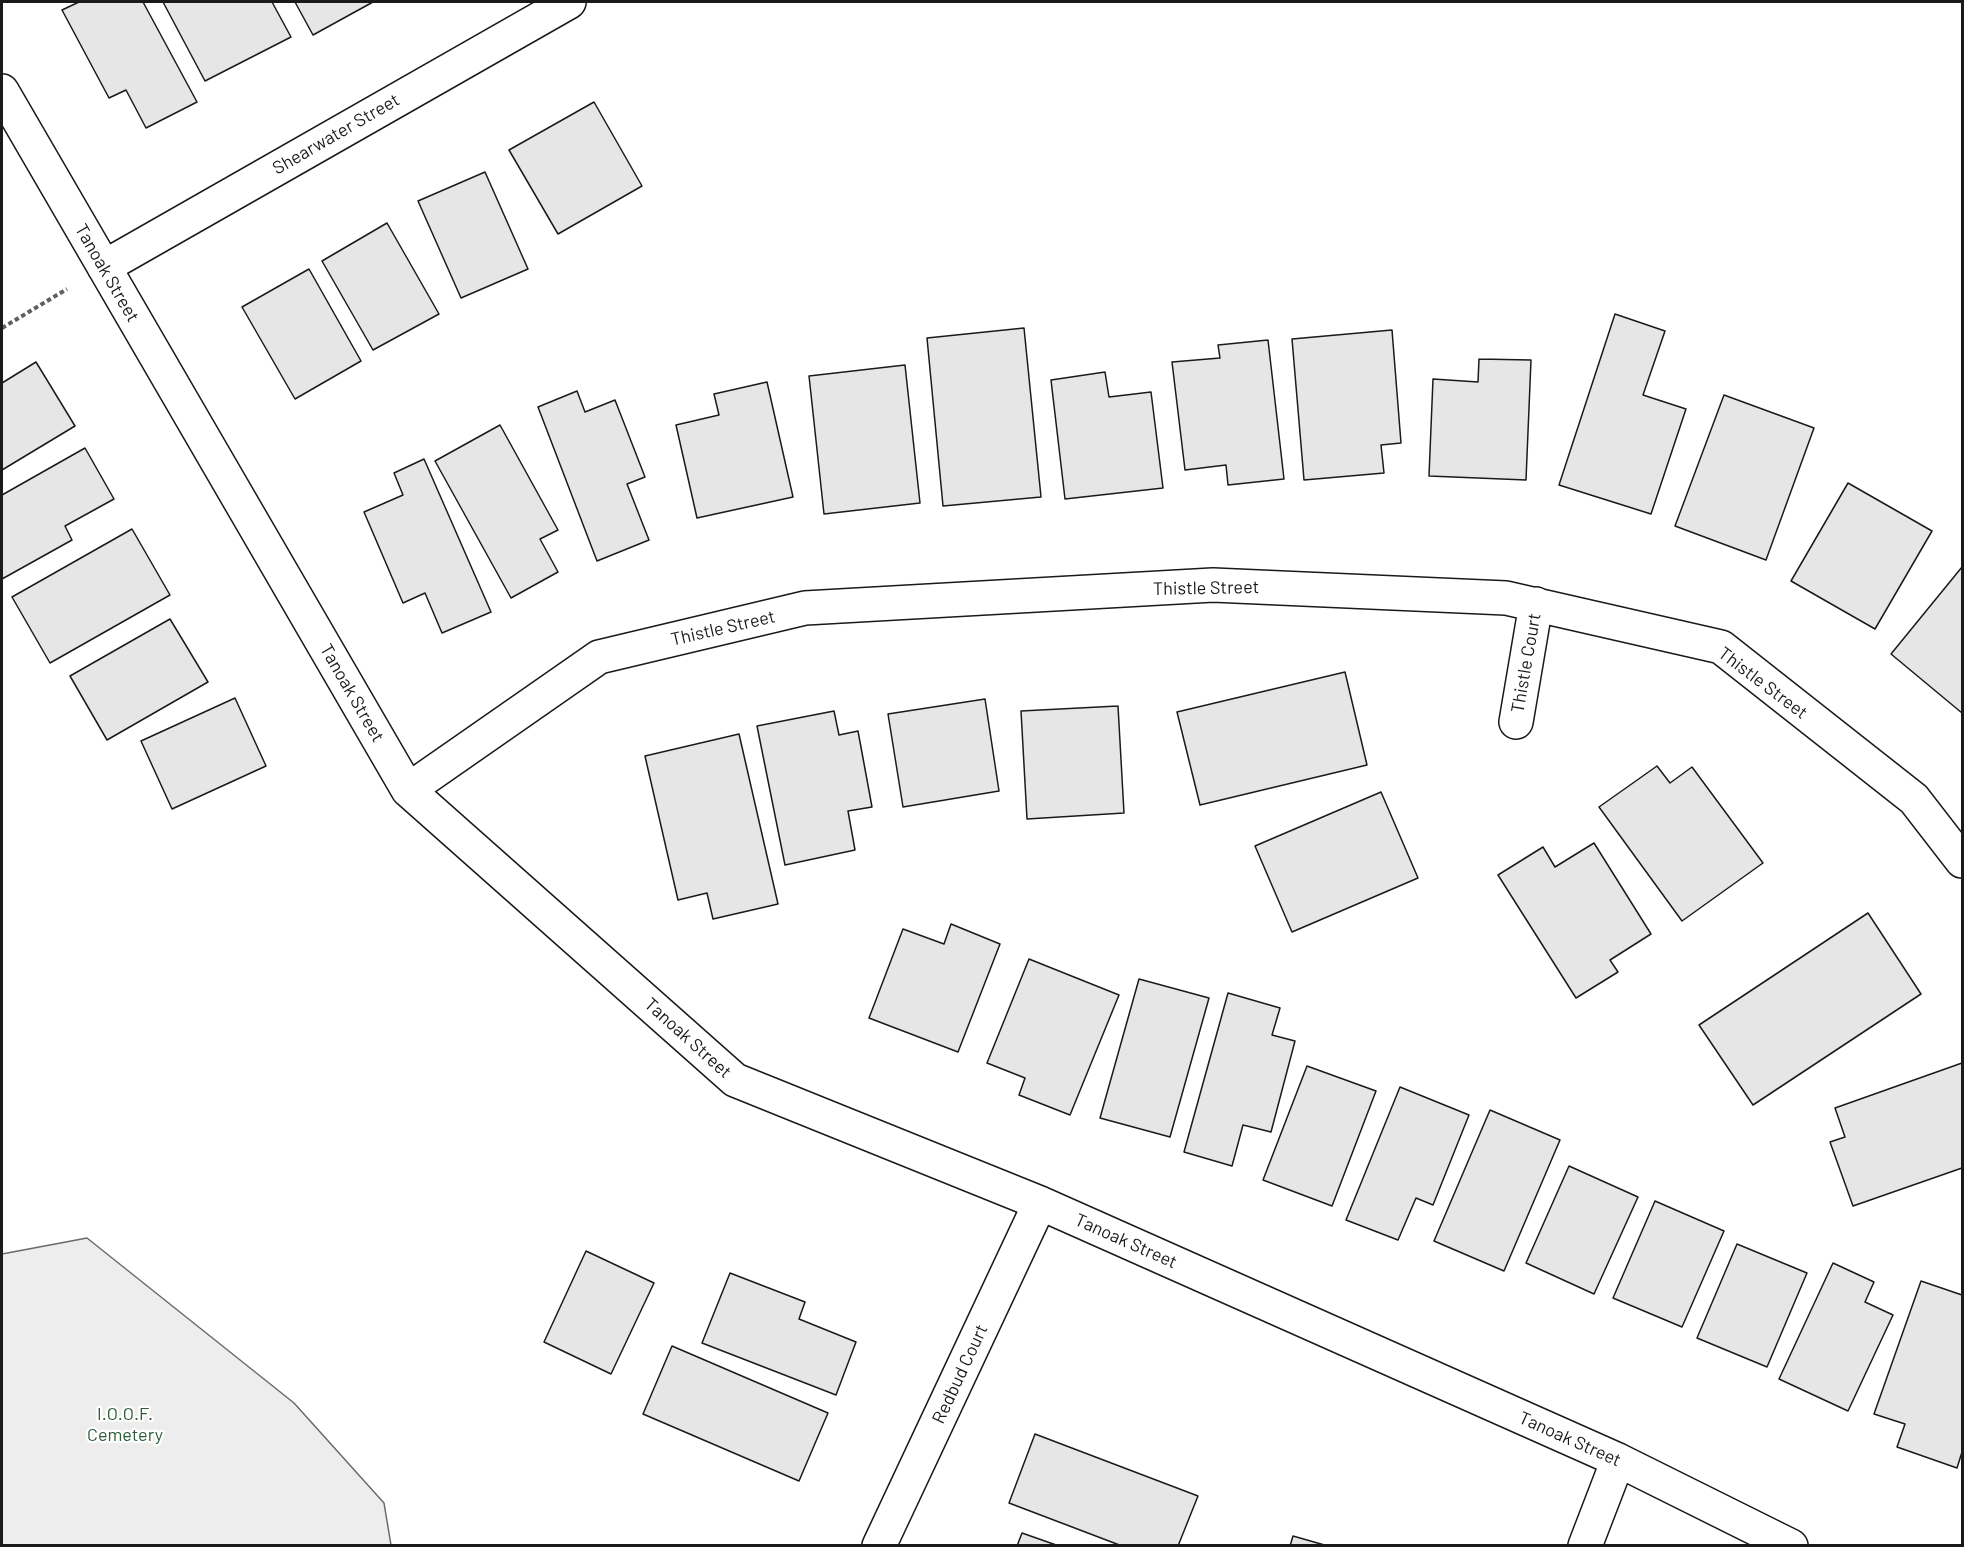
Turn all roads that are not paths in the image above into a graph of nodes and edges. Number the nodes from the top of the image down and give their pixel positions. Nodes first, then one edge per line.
1 (569, 2) edge
2 (2, 91) edge
3 (104, 267) junction
4 (1536, 604) junction
5 (1516, 722) dead end
6 (408, 790) junction
7 (1962, 861) edge
8 (1041, 1203) junction
9 (1618, 1460) junction
10 (879, 1545) edge
11 (1585, 1545) edge
12 (1791, 1545) edge

1 - 3 street, Shearwater Street
2 - 3 street, Tanoak Street
3 - 6 street, Tanoak Street
4 - 5 street, Thistle Court
4 - 6 street, Thistle Street
4 - 7 street, Thistle Street
6 - 8 street, Tanoak Street
8 - 9 street, Tanoak Street
8 - 10 street, Redbud Court
9 - 11 street
9 - 12 street, Tanoak Street

